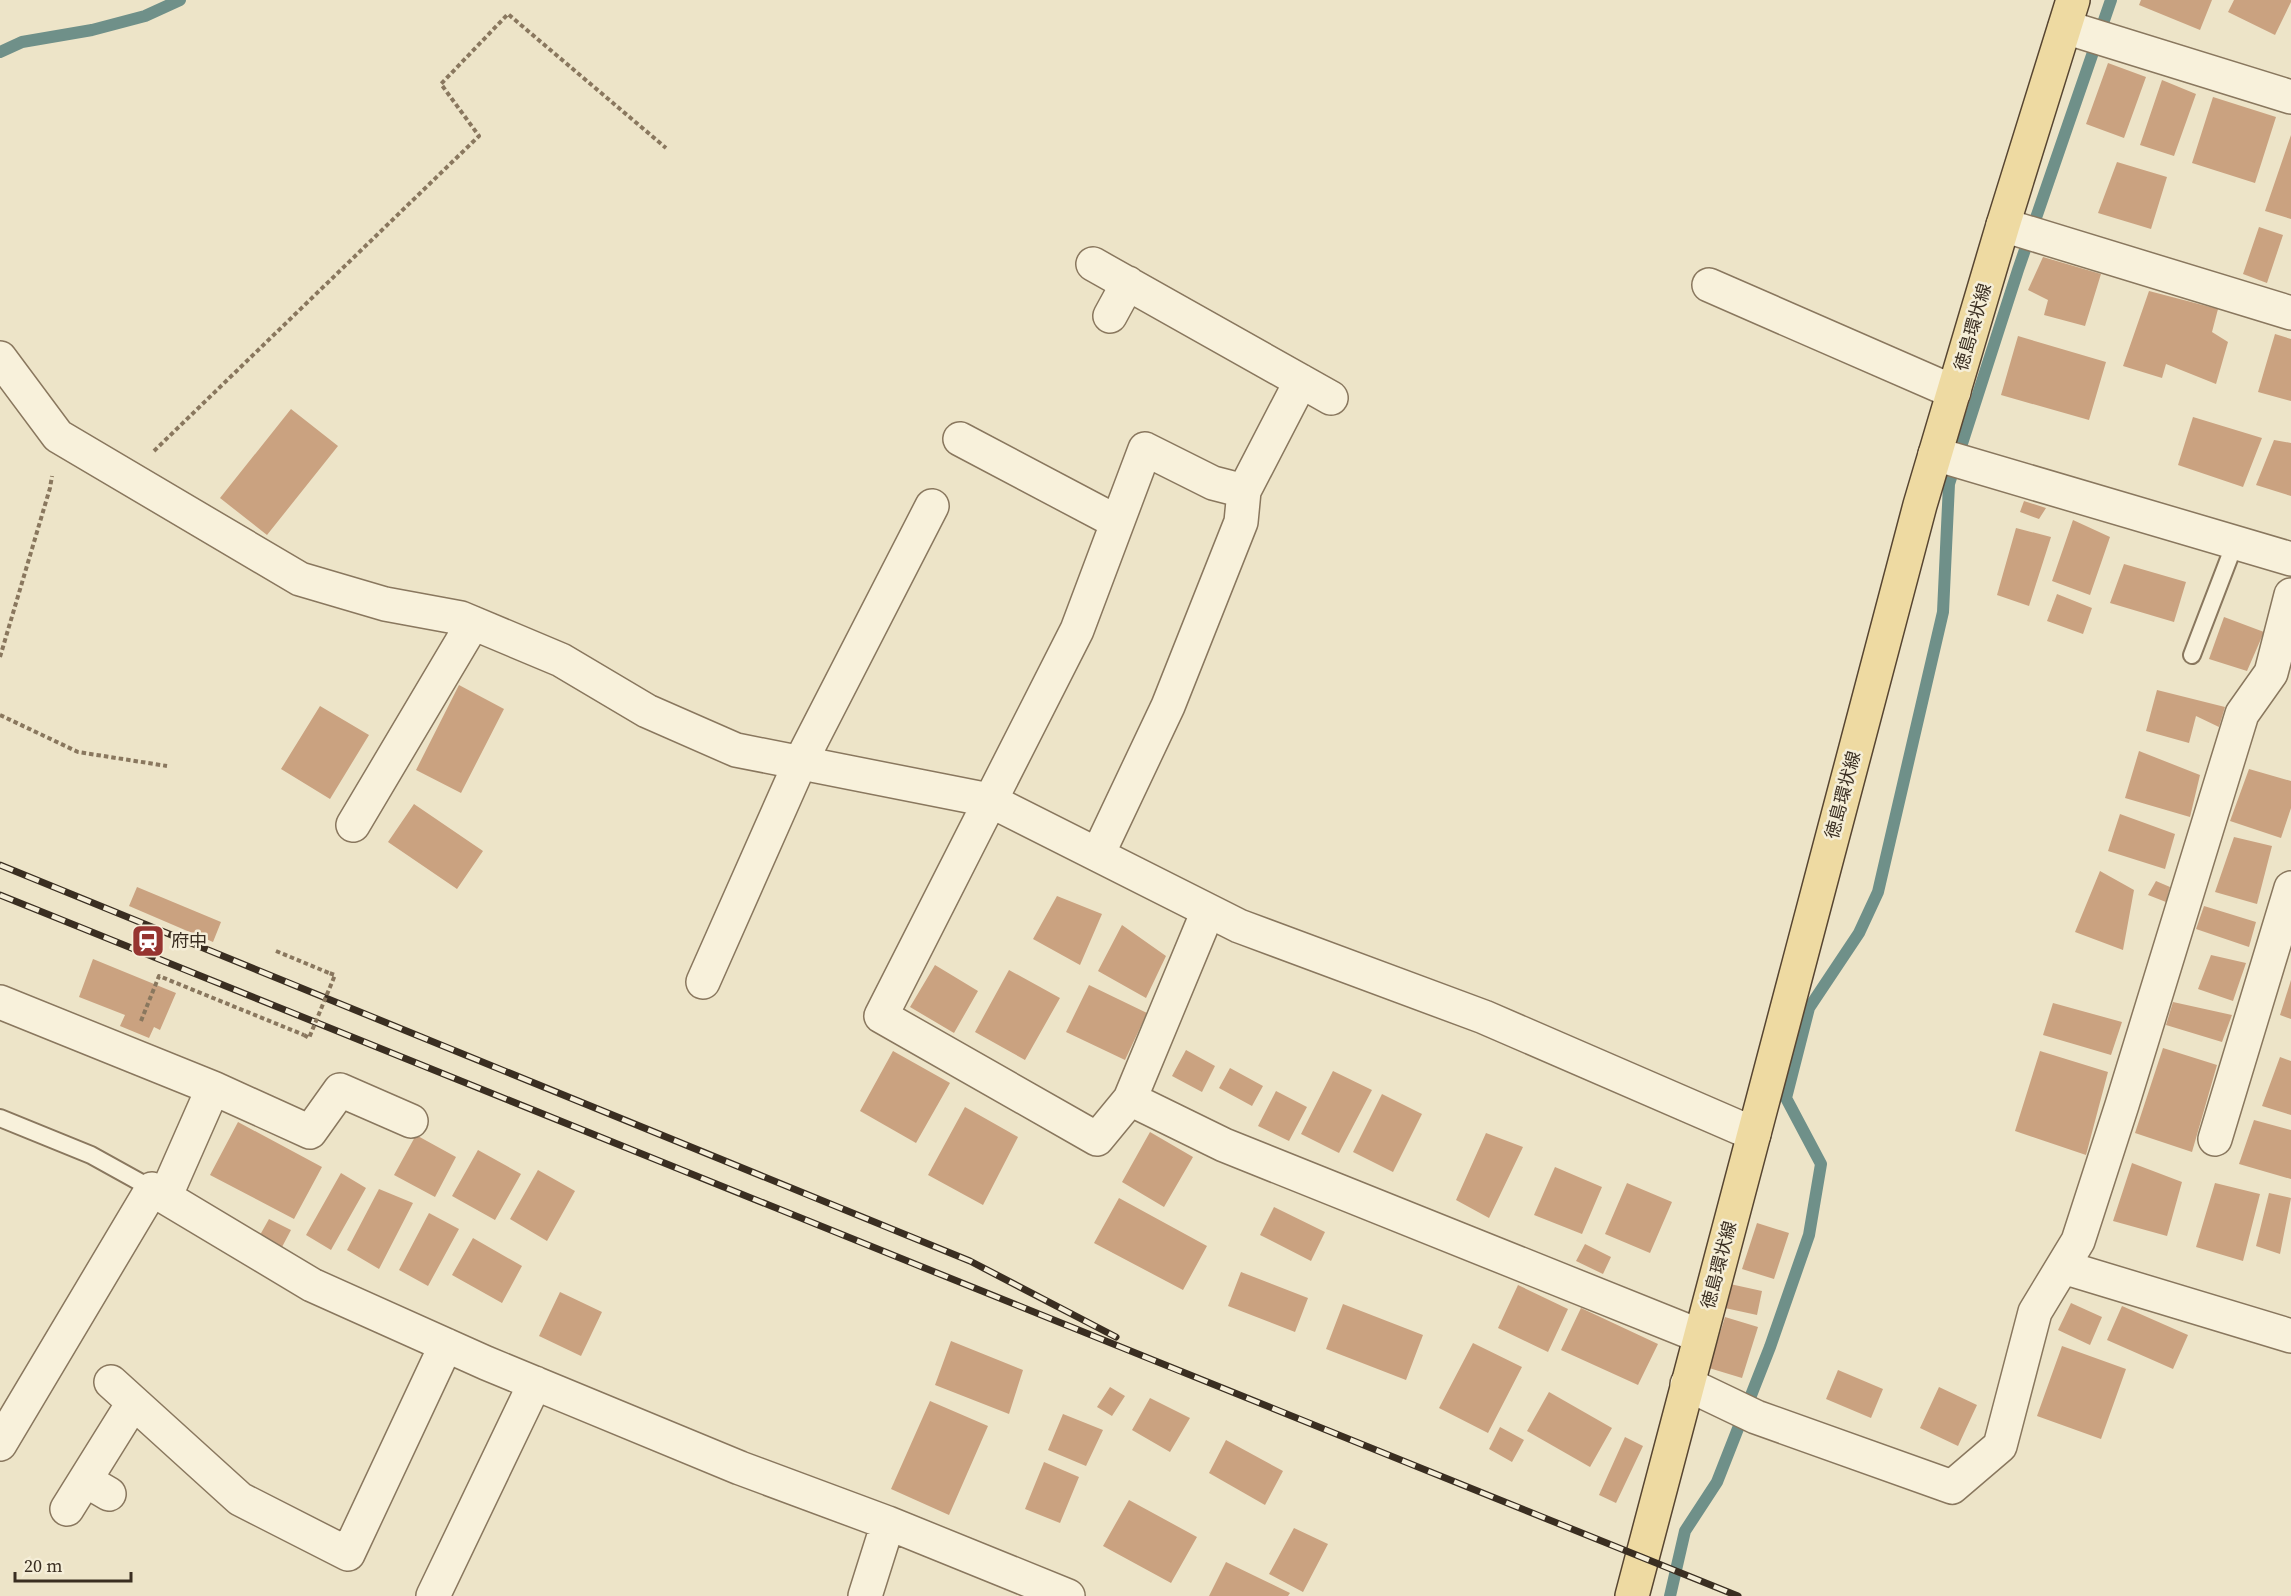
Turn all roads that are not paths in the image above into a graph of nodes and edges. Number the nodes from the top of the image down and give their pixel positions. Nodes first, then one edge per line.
1 (2085, 25) edge
2 (2291, 97) edge
3 (2023, 231) junction
4 (1093, 264) dead end
5 (1128, 283) junction
6 (1709, 285) dead end
7 (2291, 313) edge
8 (1110, 316) dead end
9 (0, 358) edge
10 (1301, 381) junction
11 (1953, 392) junction
12 (1331, 398) dead end
13 (960, 439) dead end
14 (1950, 459) junction
15 (1244, 491) junction
16 (932, 506) dead end
17 (1117, 522) junction
18 (2235, 543) junction
19 (2291, 559) edge
20 (2291, 595) edge
21 (473, 623) junction
22 (2192, 655) dead end
23 (800, 763) junction
24 (989, 800) junction
25 (353, 825) dead end
26 (1098, 854) junction
27 (2291, 888) edge
28 (1208, 910) junction
29 (703, 982) dead end
30 (0, 1002) edge
31 (213, 1088) junction
32 (1130, 1098) junction
33 (0, 1118) edge
34 (411, 1121) dead end
35 (1754, 1134) junction
36 (2214, 1139) dead end
37 (159, 1193) junction
38 (2063, 1267) junction
39 (1700, 1336) junction
40 (2291, 1336) edge
41 (446, 1345) junction
42 (535, 1383) junction
43 (1687, 1384) junction
44 (0, 1443) edge
45 (67, 1509) dead end
46 (888, 1523) junction
47 (433, 1596) edge
48 (865, 1596) edge
49 (1068, 1596) edge
50 (1632, 1596) edge

1 - 2 street
1 - 3 main road, 徳島環状線
3 - 7 street
3 - 11 main road, 徳島環状線
4 - 5 street
5 - 8 street
5 - 10 street
6 - 11 street
9 - 21 street
10 - 12 street
10 - 15 street
11 - 14 main road, 徳島環状線
13 - 17 street
14 - 18 street
14 - 35 main road, 徳島環状線
15 - 17 street
15 - 26 street
16 - 23 street
17 - 24 street
18 - 19 street
18 - 22 lane
20 - 38 street
21 - 23 street
21 - 25 street
23 - 24 street
23 - 29 street
24 - 26 street
24 - 32 street
26 - 28 street
27 - 36 street
28 - 32 street
28 - 35 street
30 - 31 street
31 - 34 street
31 - 37 street
32 - 39 street
33 - 37 lane
35 - 39 main road, 徳島環状線
37 - 41 street
37 - 44 street
38 - 40 street
38 - 43 street
39 - 43 main road, 徳島環状線
41 - 42 street
41 - 45 street
42 - 46 street
42 - 47 street
43 - 50 main road, 徳島環状線
46 - 48 street
46 - 49 street

